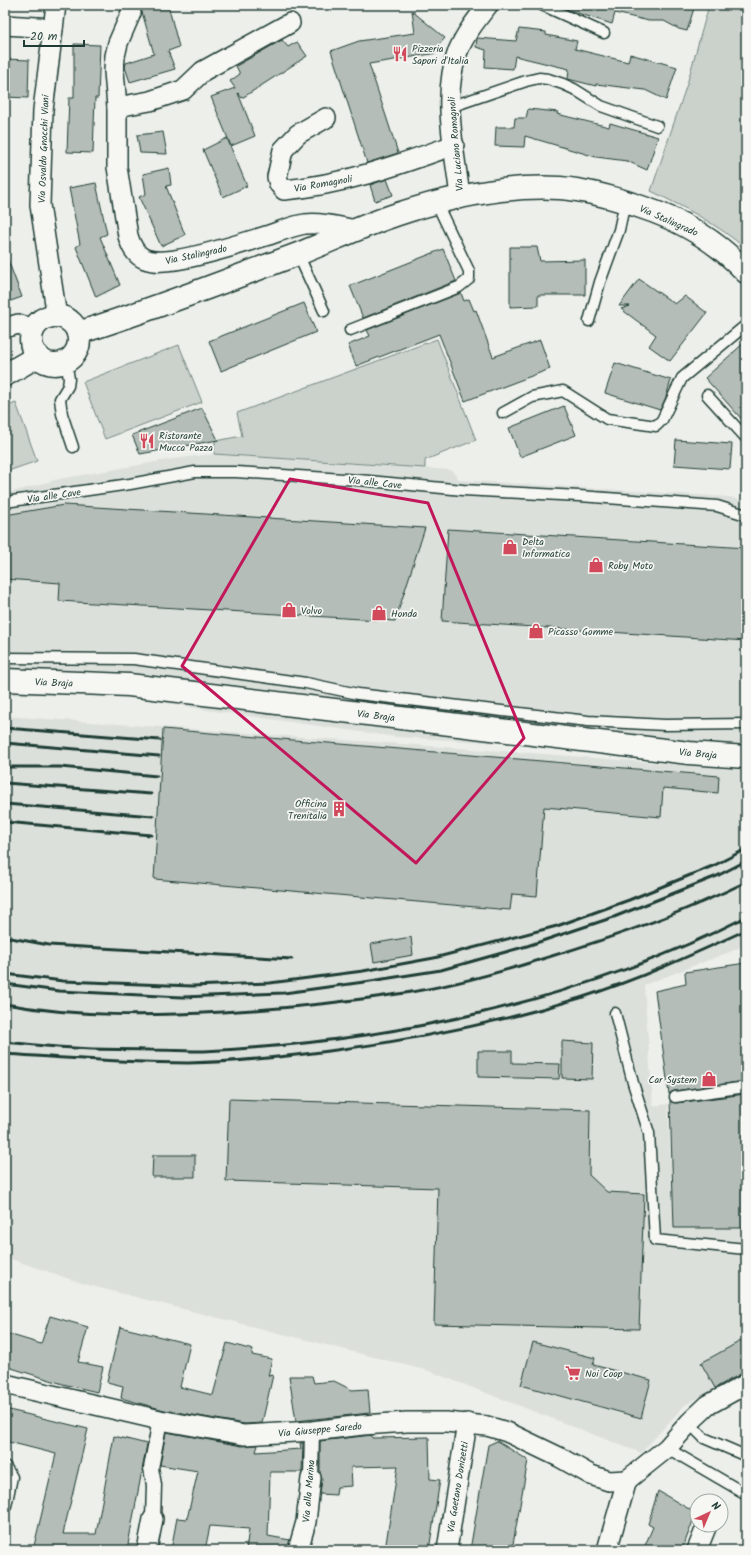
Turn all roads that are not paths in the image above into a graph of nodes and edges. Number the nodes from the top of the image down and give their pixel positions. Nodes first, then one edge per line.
1 (56, 5) edge
2 (488, 5) edge
3 (542, 5) edge
4 (131, 13) dead end
5 (290, 23) dead end
6 (5, 25) edge
7 (53, 28) junction
8 (604, 33) dead end
9 (117, 107) junction
10 (450, 107) junction
11 (326, 118) dead end
12 (657, 126) dead end
13 (454, 145) junction
14 (460, 197) junction
15 (436, 202) junction
16 (625, 202) junction
17 (356, 230) junction
18 (298, 254) junction
19 (746, 272) edge
20 (324, 311) dead end
21 (57, 317) junction
22 (589, 321) dead end
23 (746, 325) edge
24 (5, 328) edge
25 (34, 329) junction
26 (350, 330) dead end
27 (78, 333) junction
28 (38, 356) junction
29 (66, 361) junction
30 (5, 374) edge
31 (707, 395) dead end
32 (503, 413) dead end
33 (746, 438) edge
34 (73, 447) dead end
35 (5, 502) edge
36 (746, 515) edge
37 (5, 658) edge
38 (5, 680) edge
39 (746, 724) edge
40 (746, 757) edge
41 (614, 1013) dead end
42 (746, 1087) edge
43 (676, 1097) dead end
44 (746, 1249) edge
45 (5, 1384) edge
46 (746, 1384) edge
47 (160, 1420) junction
48 (467, 1423) junction
49 (689, 1423) junction
50 (312, 1431) junction
51 (667, 1448) junction
52 (746, 1456) edge
53 (5, 1466) edge
54 (311, 1478) joint
55 (627, 1480) junction
56 (746, 1494) edge
57 (6, 1506) edge
58 (153, 1519) joint
59 (704, 1533) edge
60 (147, 1550) edge
61 (298, 1550) edge
62 (447, 1550) edge
63 (607, 1550) edge
64 (697, 1550) edge

1 - 7 street, Via Osvaldo Gnocchi Viani
2 - 10 street, Via Luciano Romagnoli
3 - 8 lane
4 - 9 street, Via Stalingrado
5 - 9 street
6 - 7 street
7 - 21 street, Via Osvaldo Gnocchi Viani
9 - 17 street, Via Stalingrado
10 - 12 lane
10 - 13 street, Via Luciano Romagnoli
11 - 13 street, Via Romagnoli
13 - 14 street, Via Luciano Romagnoli
14 - 15 street, Via Stalingrado
14 - 16 street, Via Stalingrado
15 - 17 street, Via Stalingrado
15 - 26 lane
16 - 19 street, Via Stalingrado
16 - 22 lane, Via Stalingrado
17 - 18 street, Via Stalingrado
18 - 20 lane
18 - 27 street, Via Stalingrado
21 - 25 street
21 - 27 street
23 - 32 lane
24 - 25 street
25 - 28 street
27 - 29 street
28 - 29 street
28 - 30 street
29 - 34 lane
31 - 33 lane
35 - 36 lane, Via alle Cave
37 - 39 lane
38 - 40 street, Via Braja
41 - 44 lane
42 - 43 lane
45 - 47 street, Via Giuseppe Saredo
46 - 49 street
47 - 50 street, Via Giuseppe Saredo
47 - 58 street
48 - 50 street, Via Giuseppe Saredo
48 - 55 street, Via Giuseppe Saredo
48 - 62 street, Via Gaetano Donizetti
49 - 51 street
49 - 52 lane
50 - 54 street, Via alla Marina
51 - 55 street
51 - 56 lane
53 - 57 lane
54 - 61 street, Via alla Marina
55 - 63 street
58 - 60 street
59 - 64 street

